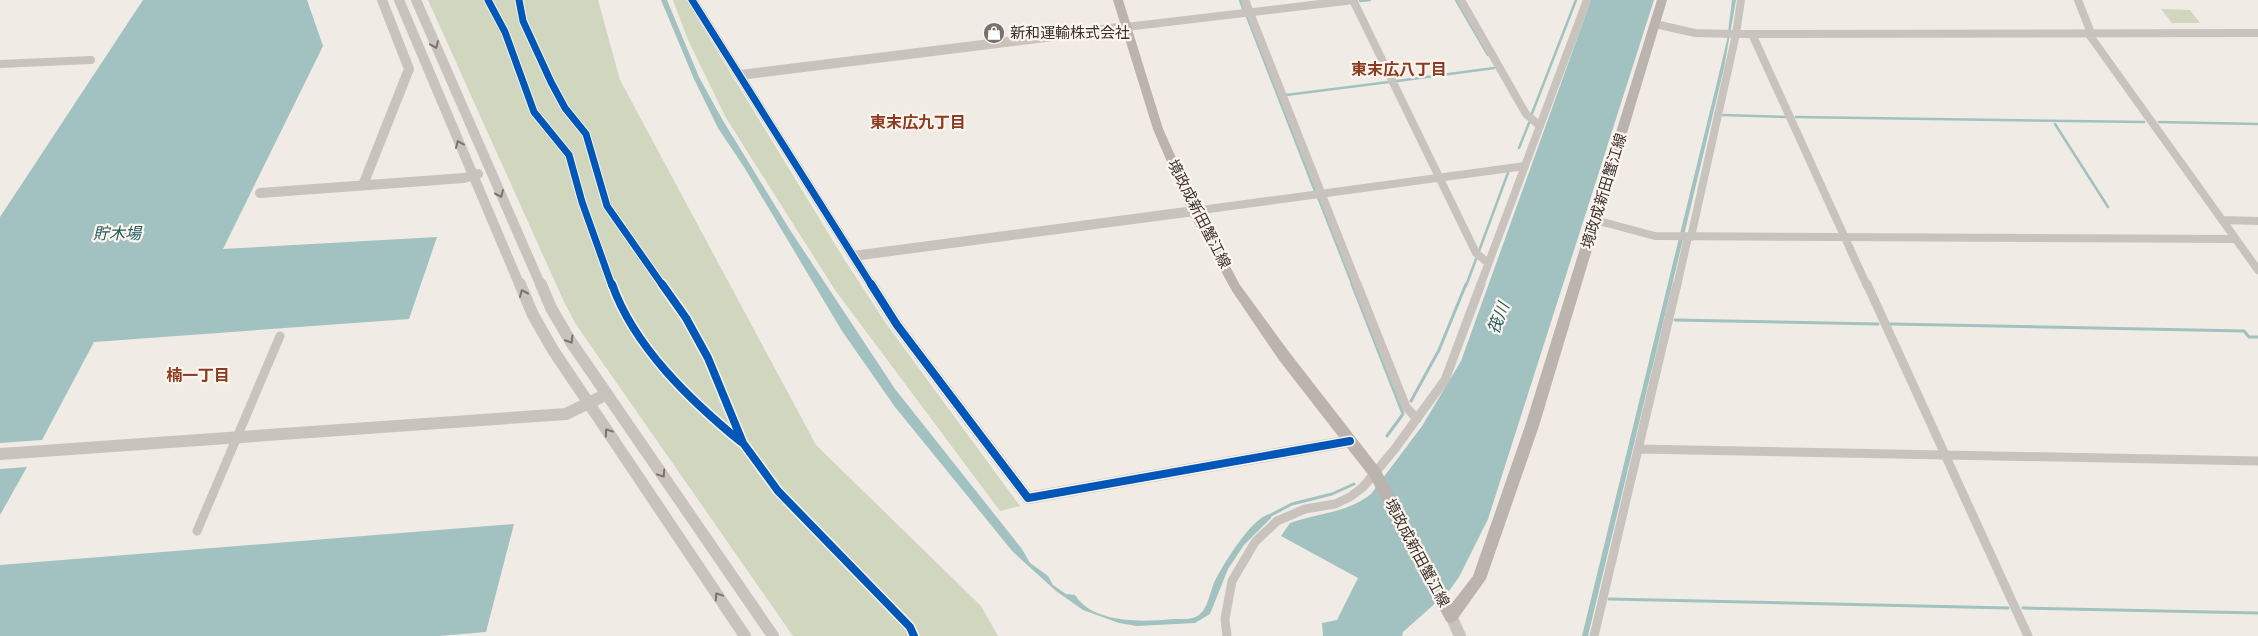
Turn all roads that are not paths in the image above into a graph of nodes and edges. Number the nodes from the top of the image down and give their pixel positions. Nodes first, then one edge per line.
1 (382, 0) edge
2 (399, 0) edge
3 (416, 0) edge
4 (692, 0) edge
5 (1118, 0) edge
6 (1245, 0) edge
7 (1354, 0) edge
8 (1462, 0) edge
9 (1587, 0) edge
10 (1662, 0) edge
11 (1741, 0) edge
12 (2078, 0) edge
13 (1250, 12) junction
14 (1655, 24) junction
15 (1126, 27) junction
16 (2090, 33) junction
17 (2258, 33) edge
18 (1736, 34) junction
19 (1752, 34) junction
20 (91, 60) dead end
21 (0, 64) edge
22 (740, 75) junction
23 (1540, 126) junction
24 (1525, 166) junction
25 (489, 170) junction
26 (472, 176) junction
27 (1439, 176) junction
28 (363, 185) junction
29 (1321, 192) junction
30 (260, 193) dead end
31 (1194, 211) junction
32 (1595, 220) junction
33 (2222, 220) junction
34 (2258, 221) edge
35 (1686, 237) junction
36 (1846, 237) junction
37 (2235, 239) junction
38 (853, 256) junction
39 (1488, 263) junction
40 (2258, 270) edge
41 (280, 336) dead end
42 (607, 394) junction
43 (589, 403) junction
44 (1417, 419) junction
45 (237, 436) junction
46 (1350, 441) junction
47 (1639, 450) junction
48 (0, 454) edge
49 (1945, 455) junction
50 (2258, 461) edge
51 (1375, 473) junction
52 (197, 531) dead end
53 (1447, 610) junction
54 (745, 636) edge
55 (773, 636) edge
56 (1227, 636) edge
57 (1460, 636) edge
58 (1594, 636) edge
59 (2028, 636) edge

1 - 28 street
26 -> 2 street
3 -> 25 street
4 - 22 street
5 - 15 main road, 境政成新田蟹江線
6 - 13 street
7 - 13 street
7 - 27 street
8 - 23 street
9 - 23 street
10 - 14 main road, 境政成新田蟹江線
11 - 18 street
12 - 16 street
13 - 15 street
13 - 29 street
14 - 18 street
14 - 32 main road, 境政成新田蟹江線
15 - 22 street
15 - 31 main road, 境政成新田蟹江線
16 - 17 street
16 - 19 street
16 - 33 street
18 - 19 street
18 - 35 street
19 - 36 street
20 - 21 street
22 - 38 street
23 - 24 street
24 - 27 street
24 - 39 street
25 - 26 street
25 -> 42 street
26 - 28 street
43 -> 26 street
27 - 29 street
27 - 39 street
28 - 30 street
29 - 31 street
29 - 44 street
31 - 38 street
31 - 46 main road, 境政成新田蟹江線
32 - 35 street
32 - 53 main road, 境政成新田蟹江線
33 - 34 street
33 - 37 street
35 - 36 street
35 - 47 street
36 - 37 street
36 - 49 street
37 - 40 street
38 - 46 street
39 - 44 street
41 - 45 street
42 - 43 street
42 -> 55 street
43 - 45 street
54 -> 43 street
44 - 51 street
45 - 48 street
45 - 52 street
46 - 51 main road, 境政成新田蟹江線
47 - 49 street
47 - 58 street
49 - 50 street
49 - 59 street
51 - 53 main road, 境政成新田蟹江線
51 - 56 street
53 - 57 street

